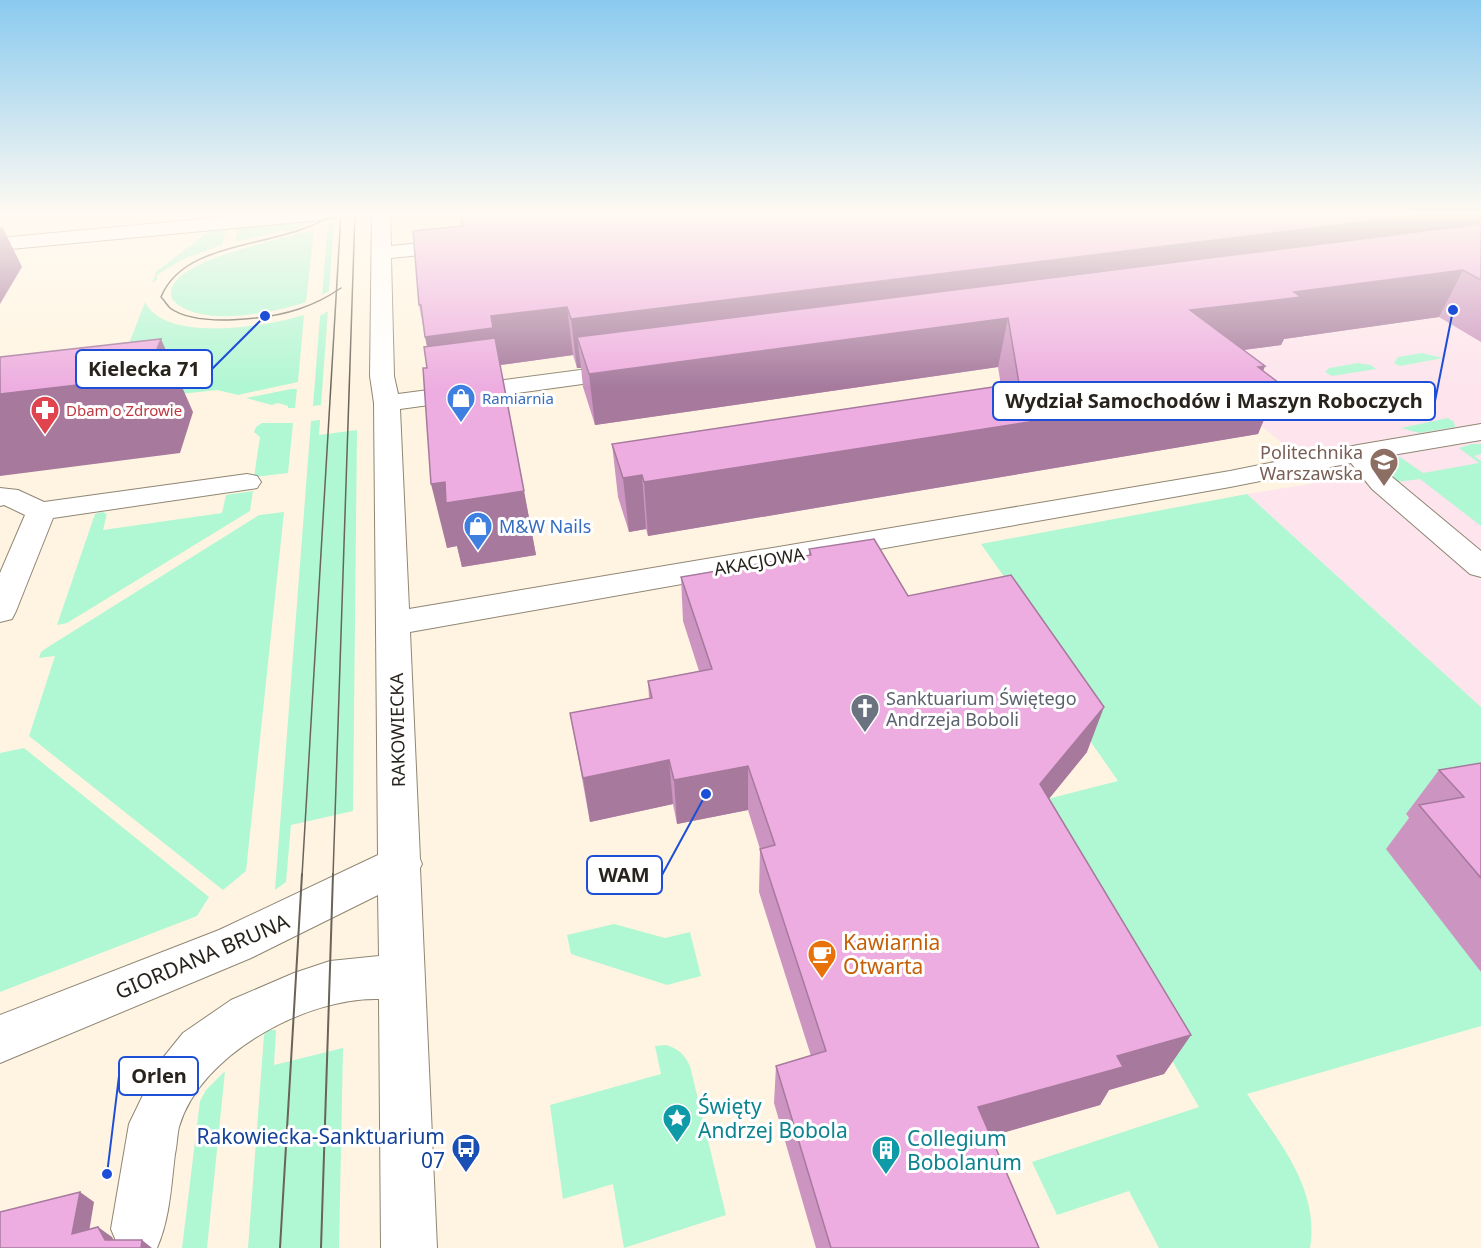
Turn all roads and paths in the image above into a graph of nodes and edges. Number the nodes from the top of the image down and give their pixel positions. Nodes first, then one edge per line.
1 (381, 271) edge
2 (645, 368) edge
3 (387, 403) junction
4 (1481, 432) edge
5 (1358, 453) junction
6 (247, 482) dead end
7 (0, 497) edge
8 (41, 511) junction
9 (1481, 567) edge
10 (0, 611) edge
11 (395, 623) junction
12 (400, 864) junction
13 (403, 978) junction
14 (0, 1039) edge
15 (138, 1230) dead end
16 (409, 1248) edge

1 - 3 street, RAKOWIECKA
2 - 3 street
3 - 11 street, RAKOWIECKA
4 - 5 street, AKACJOWA
5 - 9 street
5 - 11 street, AKACJOWA
6 - 8 street
7 - 8 street
8 - 10 street
11 - 12 street, RAKOWIECKA
12 - 13 street, RAKOWIECKA
12 - 14 street, GIORDANA BRUNA
13 - 15 street
13 - 16 street, RAKOWIECKA

